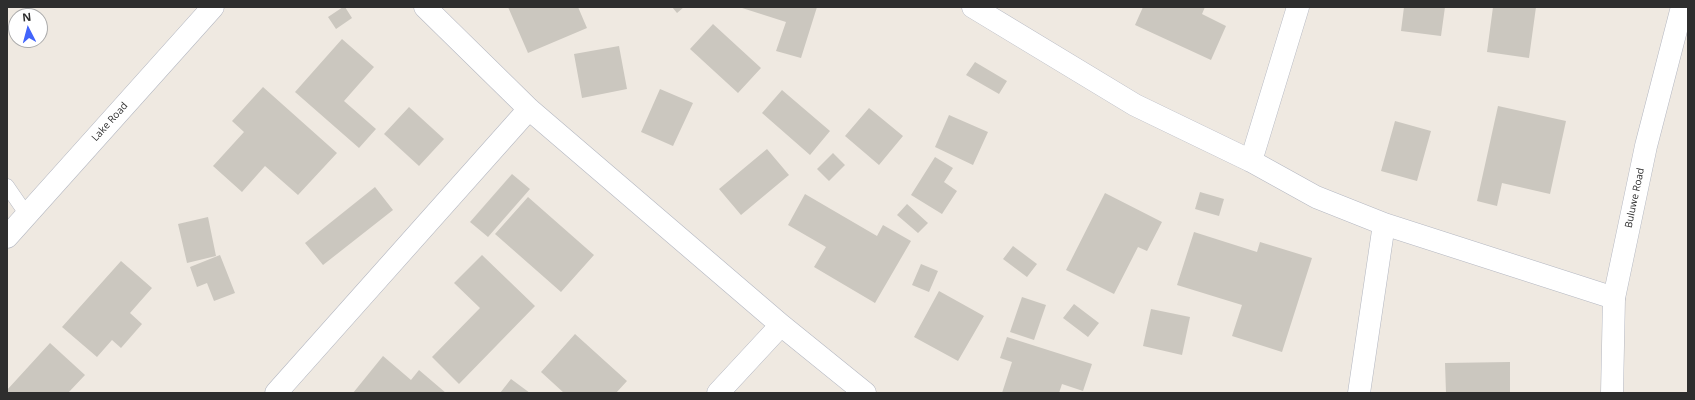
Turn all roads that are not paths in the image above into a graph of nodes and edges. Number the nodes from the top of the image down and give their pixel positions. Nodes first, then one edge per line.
1 (213, 7) edge
2 (425, 7) edge
3 (973, 7) edge
4 (1298, 7) edge
5 (1682, 7) edge
6 (529, 110) junction
7 (1251, 161) junction
8 (7, 186) edge
9 (27, 215) junction
10 (1384, 224) junction
11 (7, 237) edge
12 (1614, 298) junction
13 (781, 325) junction
14 (276, 393) edge
15 (718, 393) edge
16 (865, 393) edge
17 (1359, 393) edge
18 (1612, 393) edge

1 - 9 street, Lake Road
2 - 6 street
3 - 7 street
4 - 7 street
5 - 12 street, Buluwe Road
6 - 13 street
6 - 14 street
7 - 10 street
8 - 9 lane
9 - 11 street, Lake Road
10 - 12 street
10 - 17 street
12 - 18 street, Buluwe Road
13 - 15 street
13 - 16 street

